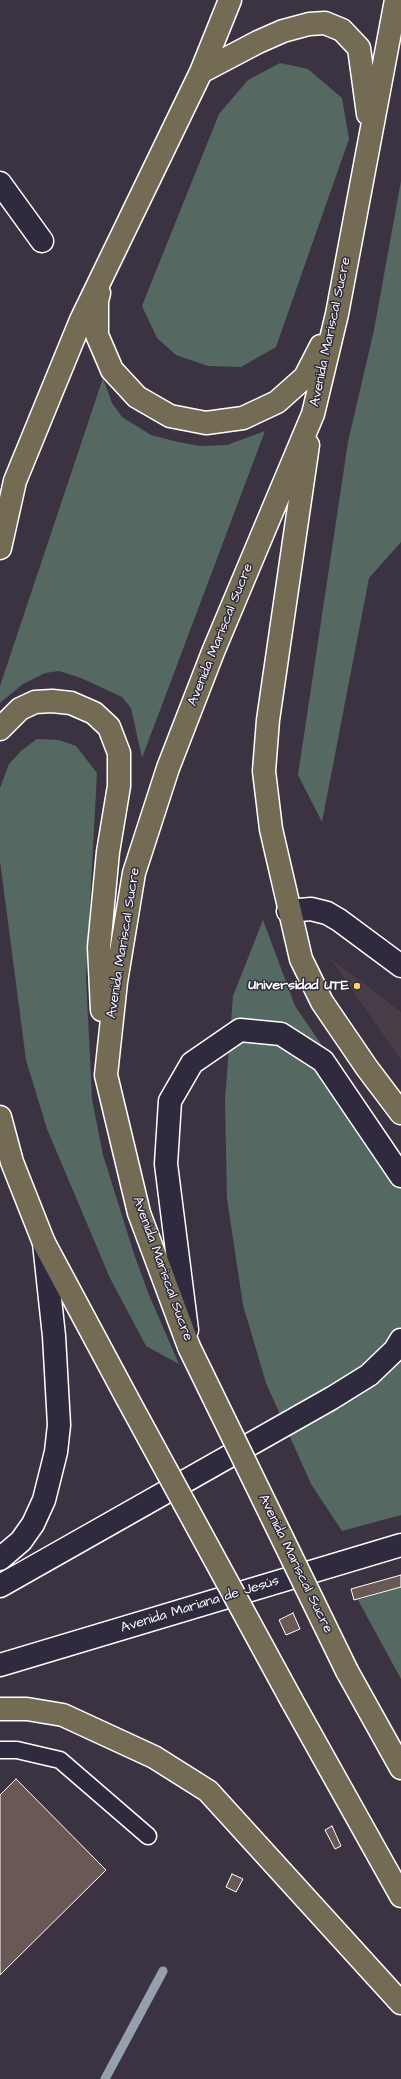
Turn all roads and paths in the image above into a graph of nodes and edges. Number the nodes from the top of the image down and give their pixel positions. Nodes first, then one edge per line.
1 (230, 0) edge
2 (396, 0) edge
3 (201, 72) junction
4 (371, 133) junction
5 (0, 183) edge
6 (42, 242) dead end
7 (110, 259) junction
8 (337, 314) junction
9 (313, 414) junction
10 (15, 481) junction
11 (0, 504) edge
12 (0, 548) edge
13 (0, 729) edge
14 (288, 911) junction
15 (401, 966) edge
16 (106, 1075) junction
17 (401, 1113) edge
18 (0, 1117) edge
19 (0, 1143) edge
20 (12, 1162) junction
21 (401, 1176) edge
22 (44, 1244) junction
23 (401, 1340) edge
24 (190, 1347) junction
25 (401, 1545) edge
26 (0, 1559) edge
27 (0, 1586) edge
28 (0, 1665) edge
29 (0, 1708) edge
30 (0, 1750) edge
31 (401, 1768) edge
32 (148, 1836) dead end
33 (401, 1896) edge
34 (401, 2003) edge

1 - 3 main road
2 - 4 main road, Avenida Mariscal Sucre
3 - 4 main road
3 - 7 main road
4 - 8 main road, Avenida Mariscal Sucre
5 - 6 main road
7 - 8 main road
7 - 10 main road
8 - 9 main road, Avenida Mariscal Sucre
9 - 14 main road
9 - 16 main road, Avenida Mariscal Sucre
10 - 11 main road
10 - 12 main road
13 - 16 main road
14 - 15 main road
14 - 17 main road
16 - 24 main road, Avenida Mariscal Sucre
18 - 20 main road
19 - 20 main road
20 - 22 main road
21 - 24 main road
22 - 26 main road
22 - 33 main road, bridge
23 - 27 main road
24 - 31 main road, Avenida Mariscal Sucre, bridge
25 - 28 main road, Avenida Mariana de Jesús
29 - 34 main road
30 - 32 lane

